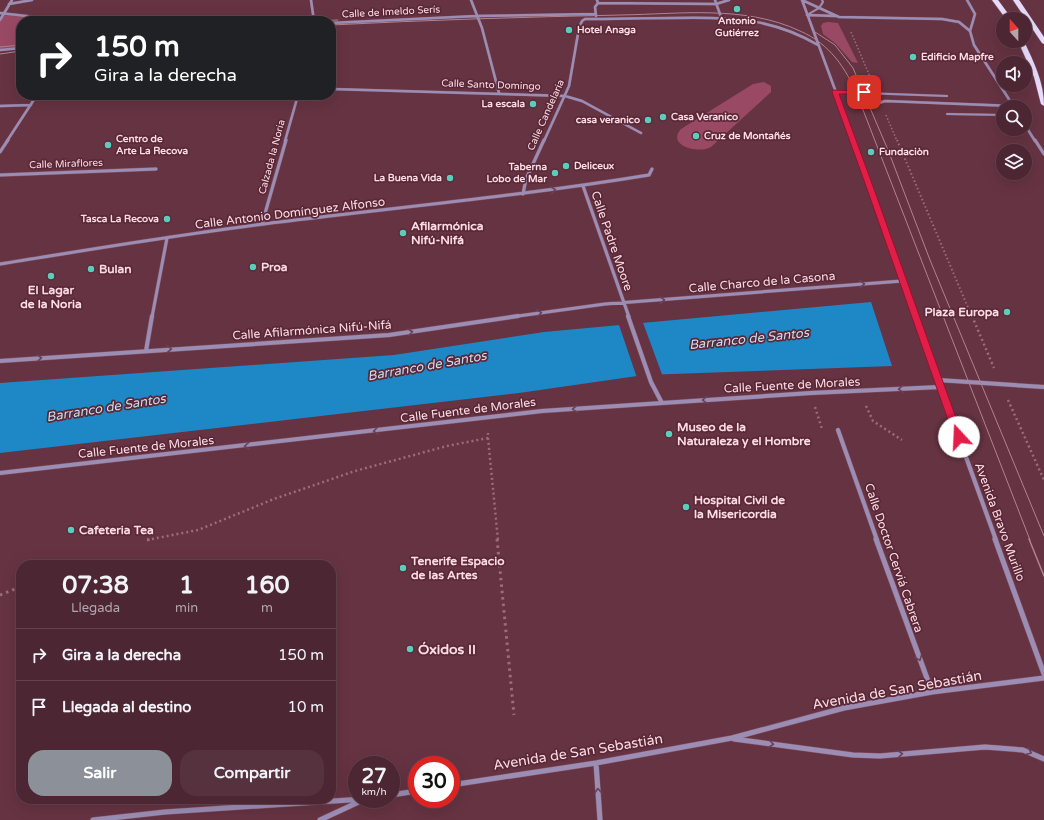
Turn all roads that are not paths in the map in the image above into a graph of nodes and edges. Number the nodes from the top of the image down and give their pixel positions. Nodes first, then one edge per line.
1 (12, 0) edge
2 (32, 0) edge
3 (311, 0) edge
4 (471, 0) edge
5 (715, 0) edge
6 (729, 0) edge
7 (802, 0) edge
8 (822, 0) edge
9 (968, 0) edge
10 (996, 0) edge
11 (1016, 0) edge
12 (598, 1) edge
13 (9, 4) junction
14 (716, 4) junction
15 (819, 8) junction
16 (1004, 12) edge
17 (2, 14) edge
18 (596, 14) junction
19 (807, 15) junction
20 (21, 16) edge
21 (313, 16) edge
22 (477, 16) junction
23 (721, 16) junction
24 (839, 17) junction
25 (596, 18) junction
26 (0, 20) edge
27 (336, 23) edge
28 (970, 31) junction
29 (1044, 42) edge
30 (818, 45) junction
31 (16, 48) edge
32 (1024, 48) edge
33 (0, 50) edge
34 (336, 89) edge
35 (499, 92) junction
36 (835, 92) junction
37 (565, 96) junction
38 (947, 96) dead end
39 (34, 100) edge
40 (297, 100) edge
41 (1009, 100) edge
42 (1044, 104) edge
43 (31, 105) junction
44 (853, 105) dead end
45 (996, 105) edge
46 (0, 106) edge
47 (947, 114) dead end
48 (996, 115) edge
49 (641, 133) dead end
50 (1032, 136) edge
51 (0, 152) edge
52 (1044, 154) edge
53 (156, 169) dead end
54 (652, 169) dead end
55 (0, 175) edge
56 (583, 186) junction
57 (523, 194) junction
58 (262, 224) junction
59 (167, 238) junction
60 (0, 264) edge
61 (902, 281) junction
62 (623, 302) junction
63 (146, 351) junction
64 (0, 361) edge
65 (938, 380) junction
66 (940, 387) junction
67 (1044, 387) edge
68 (662, 403) junction
69 (838, 430) road end
70 (0, 473) edge
71 (1044, 674) edge
72 (1044, 678) edge
73 (932, 692) junction
74 (732, 738) junction
75 (1044, 759) edge
76 (596, 763) junction
77 (460, 784) edge
78 (348, 800) edge
79 (336, 801) edge
80 (288, 804) edge
81 (348, 807) edge
82 (93, 820) edge
83 (320, 820) edge
84 (600, 820) edge

1 - 13 street
2 - 13 street
3 - 21 street
4 - 22 street
5 - 14 street
6 - 14 street
7 - 15 street
7 - 19 street, Avenida Bravo Murillo
8 - 15 lane
9 - 28 street
10 - 16 main road
11 - 29 main road
12 - 14 street
12 - 18 street
13 - 17 street
14 - 23 street
15 - 19 lane
15 - 24 street
17 - 20 street
17 - 26 street
18 - 22 street, Calle de Imeldo Serís
18 - 25 street
19 - 24 street
19 - 30 street, Avenida Bravo Murillo
22 - 27 street, Calle de Imeldo Serís
22 - 35 street
23 - 25 street
23 - 30 street
24 - 28 street
25 - 37 street, Calle Candelaria
28 - 41 street
30 - 36 street, Avenida Bravo Murillo
31 - 33 street
32 - 42 main road
34 - 35 street, Calle Santo Domingo
35 - 37 street, Calle Santo Domingo
36 - 38 lane
36 - 61 street, Avenida Bravo Murillo
37 - 49 street, Calle Santo Domingo
37 - 57 street, Calle Candelaria
39 - 43 street
40 - 58 street, Calzada la Noria
43 - 46 street
43 - 51 street
44 - 45 street
47 - 48 lane
50 - 52 street
53 - 55 street, Calle Miraflores
54 - 56 street, Calle Antonio Domínguez Alfonso
57 -> 56 street, Calle Antonio Domínguez Alfonso
56 - 62 street, Calle Padre Moore
57 - 58 street, Calle Antonio Domínguez Alfonso
58 - 59 street, Calle Antonio Domínguez Alfonso
59 - 60 street, Calle Antonio Domínguez Alfonso
59 - 63 street
62 -> 61 street, Calle Charco de la Casona
61 - 65 street, Avenida Bravo Murillo
63 -> 62 street, Calle Afilarmónica Nifú-Nifá
62 - 68 street, Calle Padre Moore
64 -> 63 street, Calle Afilarmónica Nifú-Nifá
65 - 66 street, Avenida Bravo Murillo
65 - 67 street
66 -> 68 street, Calle Fuente de Morales
66 - 71 street, Avenida Bravo Murillo
68 -> 70 street, Calle Fuente de Morales
69 -> 73 street, Calle Doctor Cerviá Cabrera
72 - 73 street, Avenida de San Sebastián
73 - 74 street, Avenida de San Sebastián
74 -> 75 street, Avenida de San Sebastián
74 - 76 street, Avenida de San Sebastián
76 - 77 street, Avenida de San Sebastián
84 -> 76 street
78 - 79 street
80 - 82 street
81 - 83 street

